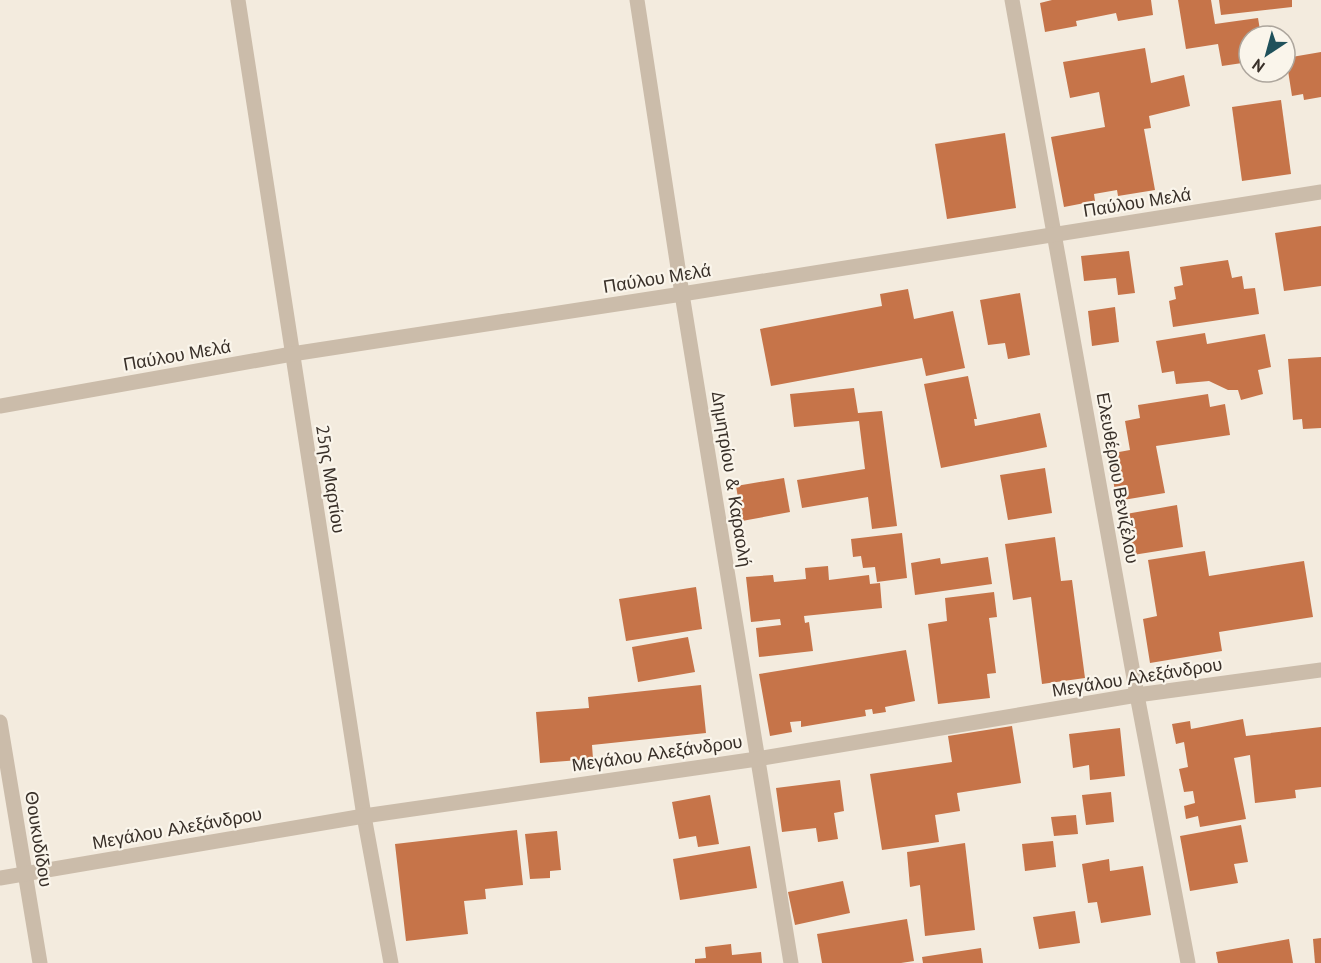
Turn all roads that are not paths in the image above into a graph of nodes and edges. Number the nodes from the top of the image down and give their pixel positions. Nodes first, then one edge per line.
1 (238, 0) edge
2 (637, 0) edge
3 (1012, 0) edge
4 (1321, 192) edge
5 (1054, 235) junction
6 (682, 294) junction
7 (292, 354) junction
8 (0, 406) edge
9 (1321, 670) edge
10 (1137, 695) junction
11 (0, 722) edge
12 (757, 759) junction
13 (364, 816) junction
14 (24, 875) junction
15 (0, 878) edge
16 (40, 963) edge
17 (391, 963) edge
18 (791, 963) edge
19 (1188, 963) edge

1 - 7 street, 25ης Μαρτίου
2 - 6 street, Δημητρίου & Καραολή
3 - 5 street, Ελευθέριου Βενιζέλου
4 - 5 street, Παύλου Μελά
5 - 6 street, Παύλου Μελά
5 - 10 street, Ελευθέριου Βενιζέλου
6 - 7 street, Παύλου Μελά
6 - 12 street, Δημητρίου & Καραολή
7 - 8 street, Παύλου Μελά
7 - 13 street, 25ης Μαρτίου
9 - 10 street, Μεγάλου Αλεξάνδρου
10 - 12 street, Μεγάλου Αλεξάνδρου
10 - 19 street, Ελευθέριου Βενιζέλου
11 - 14 street, Θουκυδίδου
12 - 13 street, Μεγάλου Αλεξάνδρου
12 - 18 street, Δημητρίου & Καραολή
13 - 14 street, Μεγάλου Αλεξάνδρου
13 - 17 street, 25ης Μαρτίου
14 - 15 street, Μεγάλου Αλεξάνδρου
14 - 16 street, Θουκυδίδου

